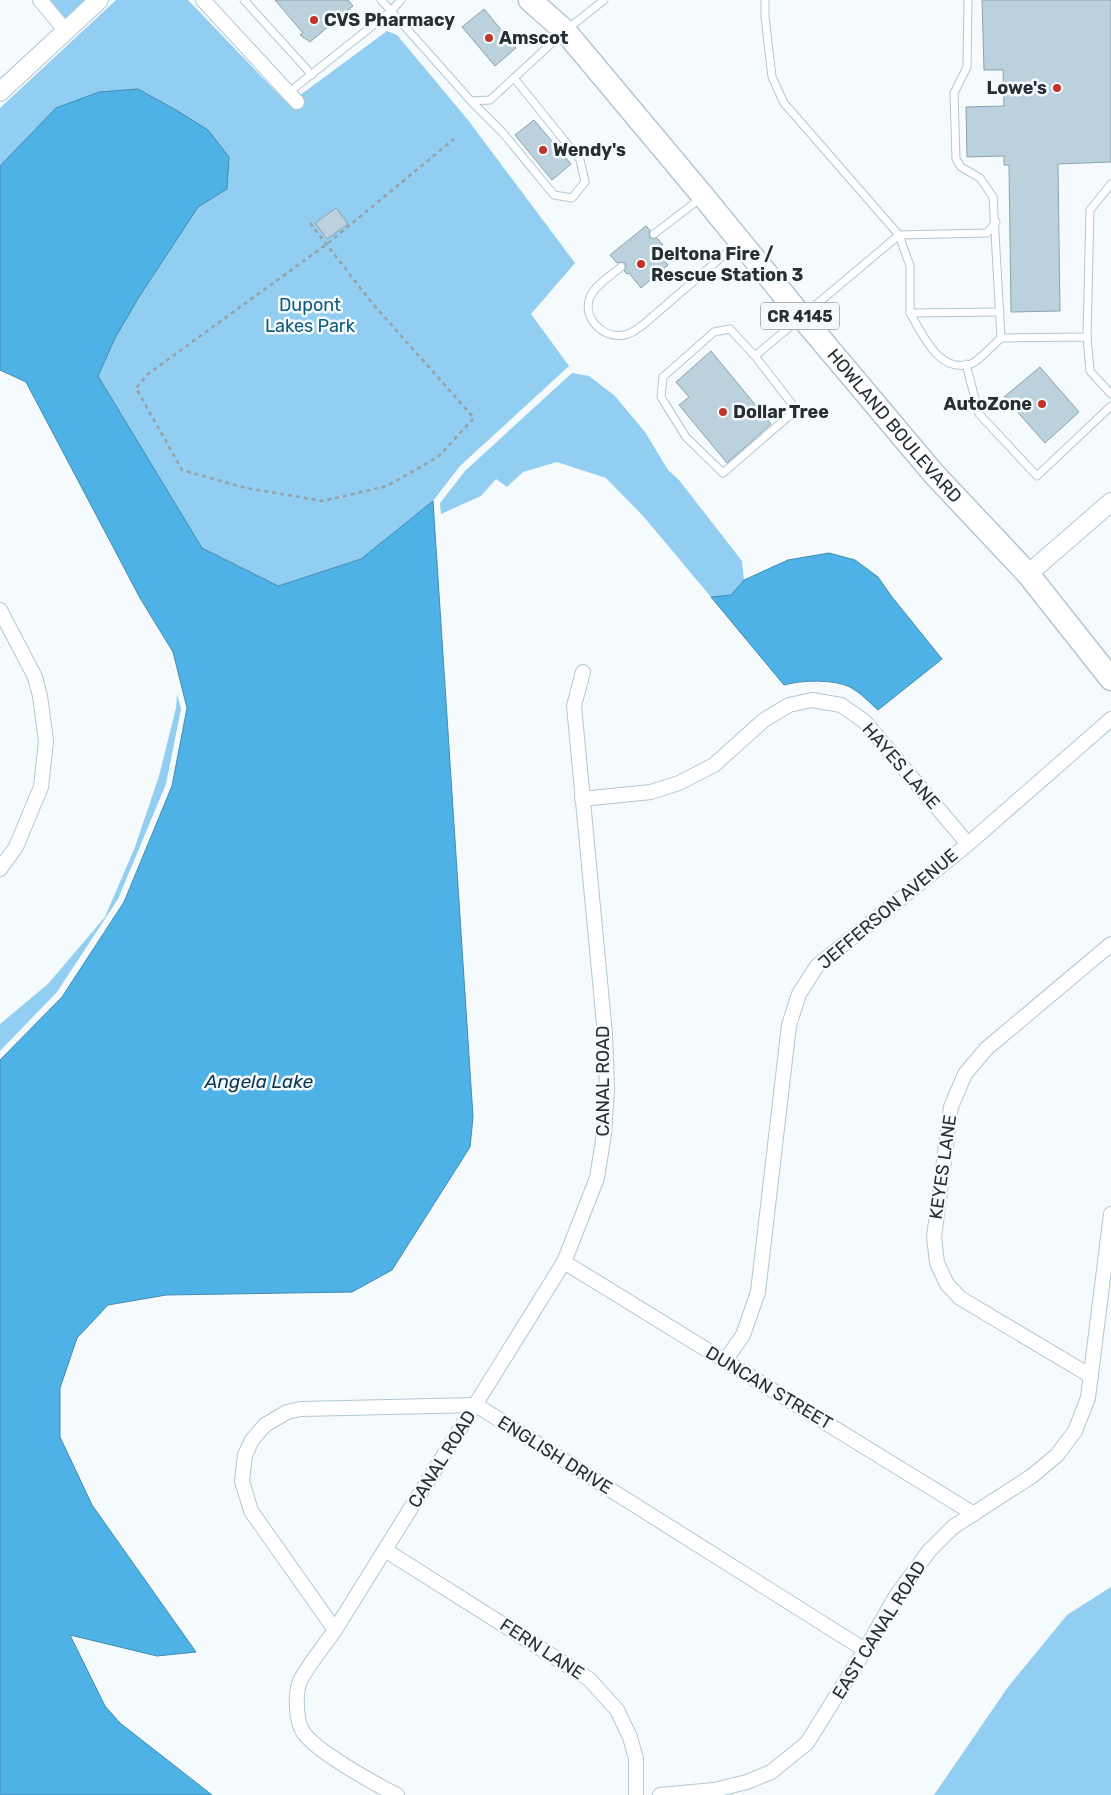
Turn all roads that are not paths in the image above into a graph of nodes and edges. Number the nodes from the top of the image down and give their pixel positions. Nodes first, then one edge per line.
1 (40, 0) edge
2 (99, 0) edge
3 (203, 0) edge
4 (244, 0) edge
5 (381, 0) edge
6 (401, 0) edge
7 (530, 0) edge
8 (551, 0) edge
9 (604, 0) edge
10 (765, 0) edge
11 (968, 0) edge
12 (391, 11) junction
13 (65, 30) junction
14 (566, 31) junction
15 (312, 75) junction
16 (514, 78) junction
17 (0, 92) edge
18 (293, 98) joint
19 (471, 101) junction
20 (1111, 184) edge
21 (703, 196) junction
22 (996, 222) junction
23 (654, 234) dead end
24 (899, 236) junction
25 (740, 241) junction
26 (621, 267) dead end
27 (1000, 312) junction
28 (910, 314) junction
29 (801, 316) junction
30 (1001, 338) junction
31 (1087, 338) junction
32 (755, 356) junction
33 (966, 364) junction
34 (1111, 394) edge
35 (1111, 406) edge
36 (1111, 502) edge
37 (1028, 574) junction
38 (0, 610) edge
39 (583, 672) dead end
40 (1111, 679) edge
41 (1111, 719) edge
42 (582, 799) junction
43 (968, 844) junction
44 (0, 869) edge
45 (1111, 944) edge
46 (1111, 1214) edge
47 (564, 1262) junction
48 (725, 1361) junction
49 (1091, 1376) junction
50 (476, 1405) junction
51 (974, 1514) junction
52 (385, 1550) junction
53 (335, 1630) junction
54 (865, 1650) junction
55 (397, 1795) edge
56 (636, 1795) edge
57 (660, 1795) edge

1 - 13 street
2 - 13 street
3 - 18 street
4 - 15 lane
5 - 12 lane
6 - 12 lane
7 - 14 main road, HOWLAND BOULEVARD / CR 4145
8 - 14 main road, HOWLAND BOULEVARD / CR 4145
9 - 14 lane
10 - 24 lane
11 - 22 lane
12 - 15 lane
12 - 19 lane
13 - 17 street
14 - 16 lane
14 - 21 main road, HOWLAND BOULEVARD / CR 4145
15 - 18 lane
16 - 19 lane
16 - 19 lane
20 - 31 lane
21 - 23 lane
21 - 25 main road, HOWLAND BOULEVARD / CR 4145
22 - 24 lane
22 - 27 lane
24 - 28 lane
24 - 29 lane
25 - 26 lane
25 - 29 main road, HOWLAND BOULEVARD / CR 4145
27 - 28 lane
27 - 30 lane
28 - 33 lane
29 - 32 lane
29 - 37 main road, HOWLAND BOULEVARD / CR 4145
30 - 31 lane
30 - 33 lane
31 - 34 lane
32 - 32 lane
33 - 35 lane
36 - 37 street
37 - 40 main road, HOWLAND BOULEVARD / CR 4145
38 - 44 street
39 - 42 street, CANAL ROAD
41 - 43 street, JEFFERSON AVENUE
42 - 43 street, HAYES LANE
42 - 47 street, CANAL ROAD
43 - 48 street, JEFFERSON AVENUE
45 - 49 street, KEYES LANE
46 - 49 street, EAST CANAL ROAD
47 - 48 street, DUNCAN STREET
47 - 50 street, CANAL ROAD
48 - 51 street, DUNCAN STREET
49 - 51 street, EAST CANAL ROAD
50 - 52 street, CANAL ROAD
50 - 53 street
50 - 54 street, ENGLISH DRIVE
51 - 54 street, EAST CANAL ROAD
52 - 53 street, CANAL ROAD
52 - 56 street, FERN LANE
53 - 55 street
54 - 57 street, EAST CANAL ROAD

